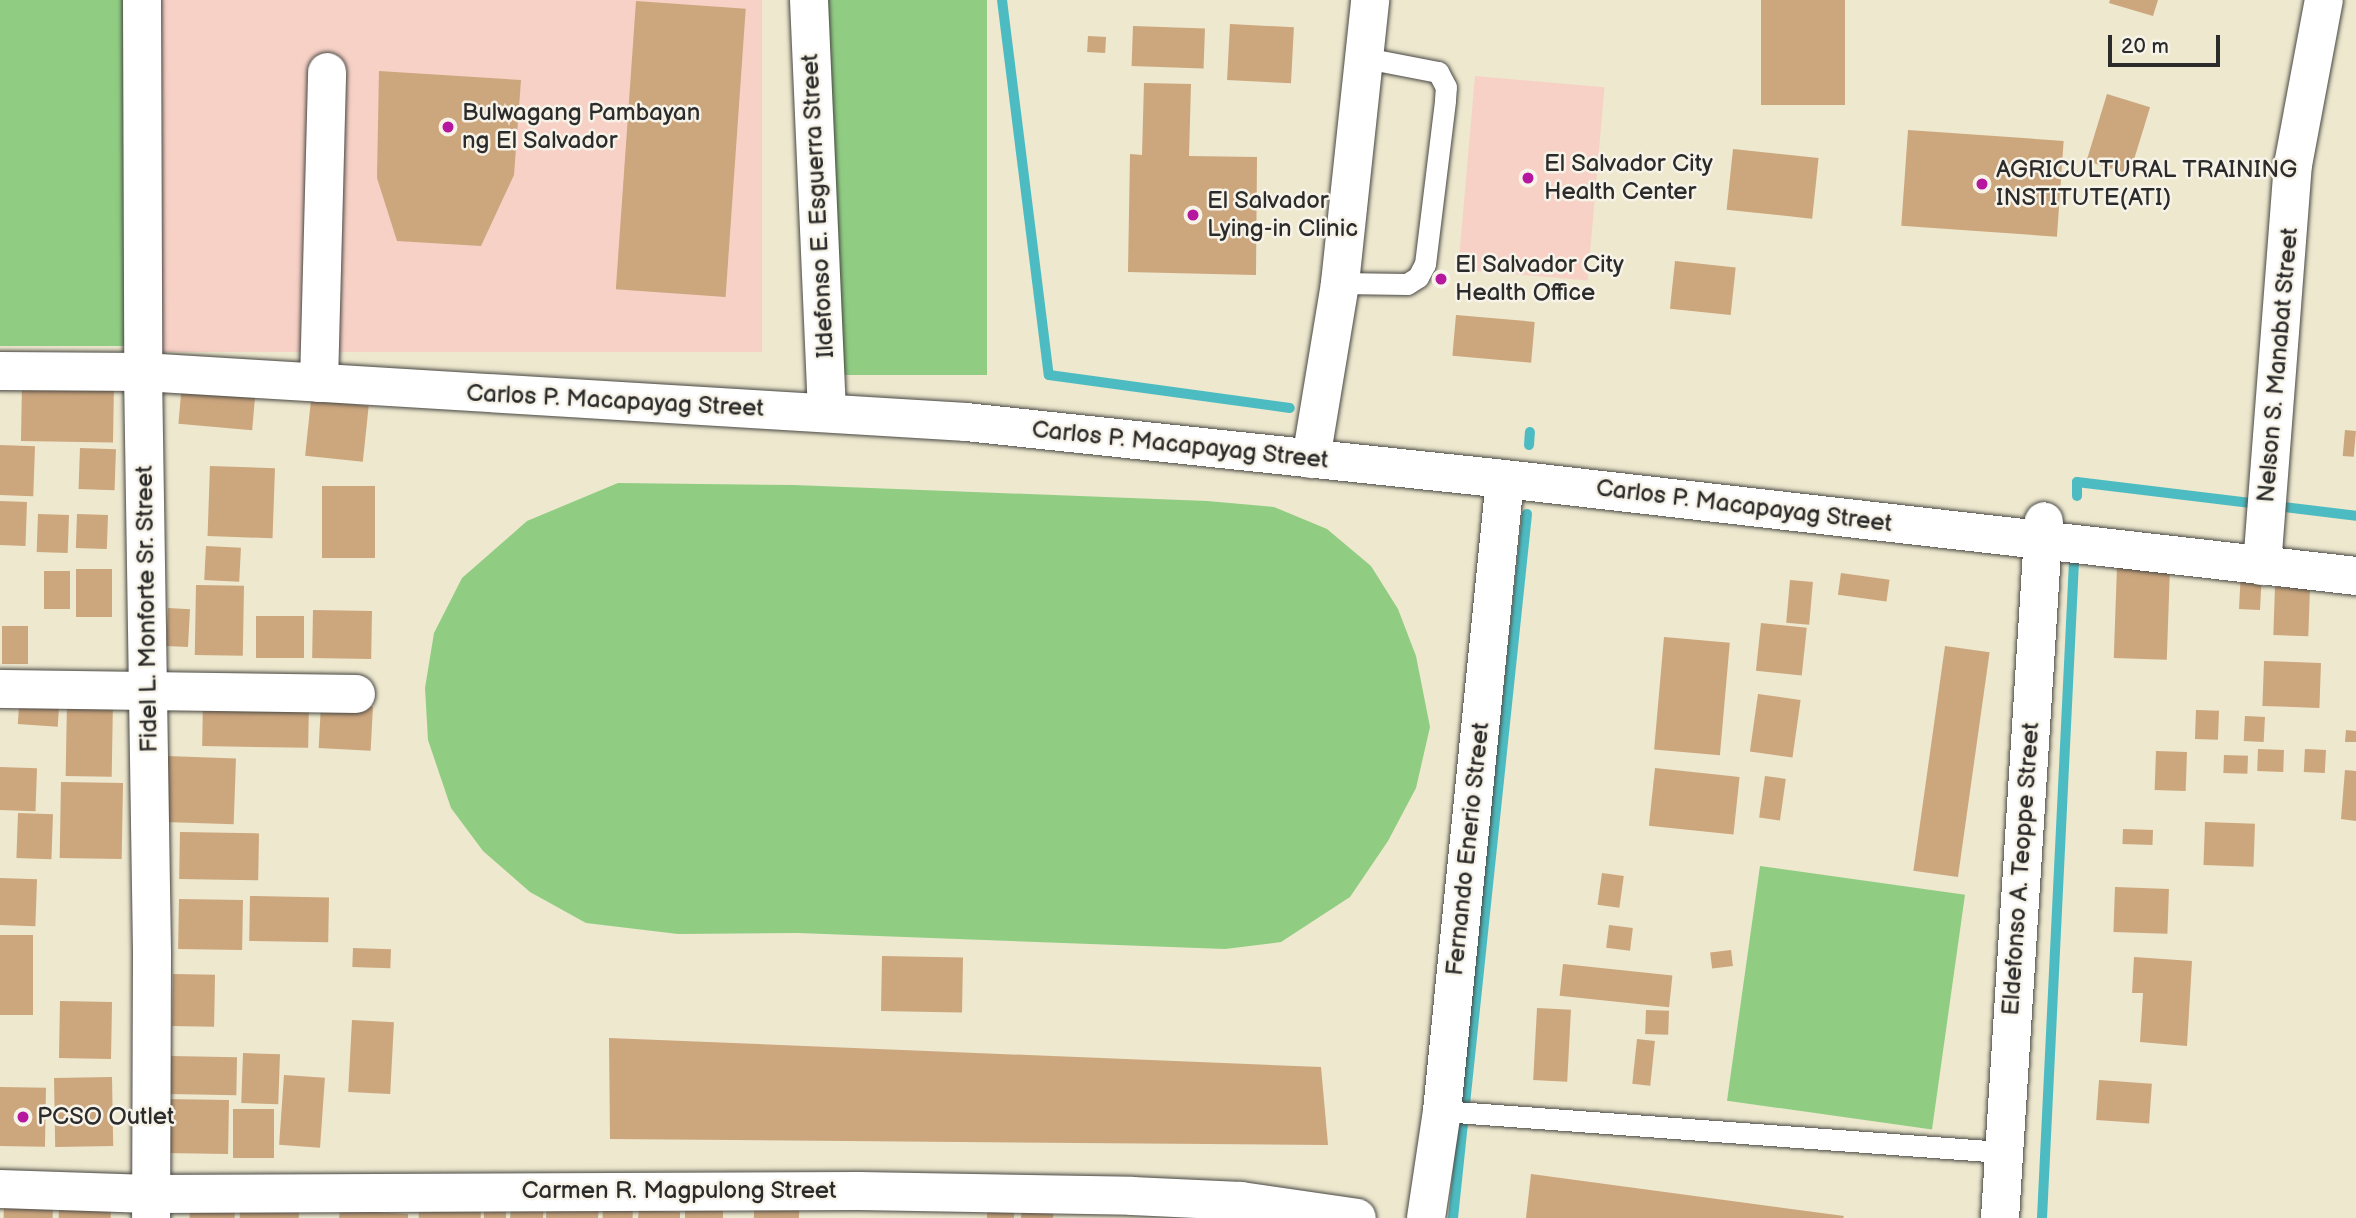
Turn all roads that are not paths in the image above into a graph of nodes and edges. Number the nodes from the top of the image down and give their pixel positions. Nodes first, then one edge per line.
1 (142, 0) edge
2 (809, 0) edge
3 (1370, 0) edge
4 (2324, 0) edge
5 (1365, 58) junction
6 (327, 72) dead end
7 (1340, 283) junction
8 (0, 371) edge
9 (143, 372) junction
10 (319, 383) junction
11 (827, 412) junction
12 (1311, 459) junction
13 (1505, 479) junction
14 (2044, 531) junction
15 (2262, 566) junction
16 (2356, 576) edge
17 (0, 689) edge
18 (149, 691) junction
19 (356, 694) dead end
20 (1448, 1111) junction
21 (2003, 1152) junction
22 (0, 1189) edge
23 (329, 1205) edge
24 (150, 1206) edge
25 (1241, 1210) edge
26 (1357, 1218) edge
27 (1426, 1218) edge
28 (2000, 1218) edge

1 - 9 street, Fidel L. Monforte Sr. Street
2 - 11 street, Ildefonso E. Esguerra Street
3 - 5 street
4 - 15 street, Nelson S. Manabat Street
5 - 7 street
5 - 7 lane
6 - 10 street
7 - 12 street
8 - 9 street, Carlos P. Macapayag Street
9 - 10 street, Carlos P. Macapayag Street
9 - 18 street, Fidel L. Monforte Sr. Street
10 - 11 street, Carlos P. Macapayag Street
11 - 12 street, Carlos P. Macapayag Street
12 - 13 street, Carlos P. Macapayag Street
13 - 14 street, Carlos P. Macapayag Street
13 - 20 street, Fernando Enerio Street
14 - 15 street, Carlos P. Macapayag Street
14 - 21 street, Eldefonso A. Teoppe Street
15 - 16 street, Carlos P. Macapayag Street
17 - 18 street
18 - 19 street
18 - 24 street, Fidel L. Monforte Sr. Street
20 - 21 lane
20 - 27 street, Fernando Enerio Street
21 - 28 street, Eldefonso A. Teoppe Street
22 - 24 street, Carmen R. Magpulong Street
23 - 24 street, Carmen R. Magpulong Street
23 - 25 street, Carmen R. Magpulong Street
25 - 26 street, Carmen R. Magpulong Street

